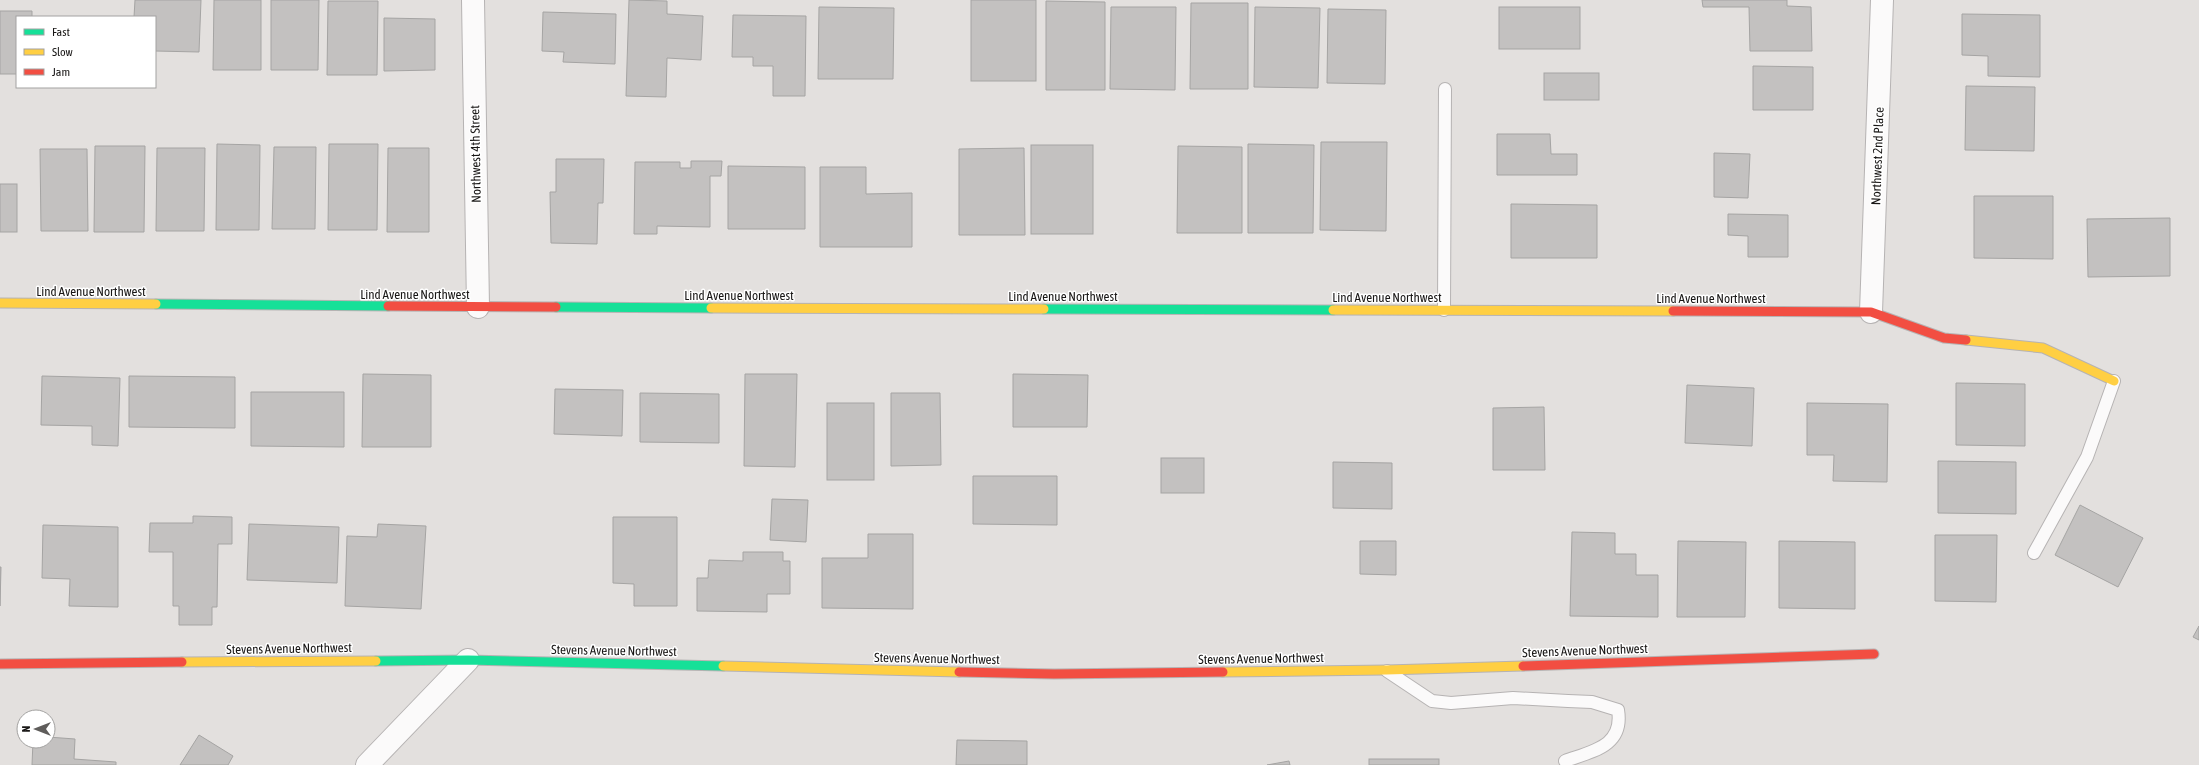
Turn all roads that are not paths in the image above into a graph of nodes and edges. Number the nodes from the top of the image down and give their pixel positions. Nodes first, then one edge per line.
1 (473, 0) edge
2 (1882, 0) edge
3 (1445, 89) dead end
4 (0, 303) edge
5 (478, 307) junction
6 (1444, 310) junction
7 (1871, 312) junction
8 (2114, 381) joint
9 (2034, 553) dead end
10 (1874, 654) dead end
11 (468, 660) junction
12 (0, 664) edge
13 (1386, 670) junction
14 (1565, 761) dead end
15 (367, 765) edge

1 - 5 street, Northwest 4th Street
2 - 7 street, Northwest 2nd Place
3 - 6 lane
4 - 5 street, Lind Avenue Northwest
5 - 6 street, Lind Avenue Northwest
6 - 7 street, Lind Avenue Northwest
7 - 8 street, Lind Avenue Northwest
8 - 9 lane
10 - 13 street, Stevens Avenue Northwest
11 - 12 street, Stevens Avenue Northwest
11 - 13 street, Stevens Avenue Northwest
11 - 15 street
13 - 14 lane

